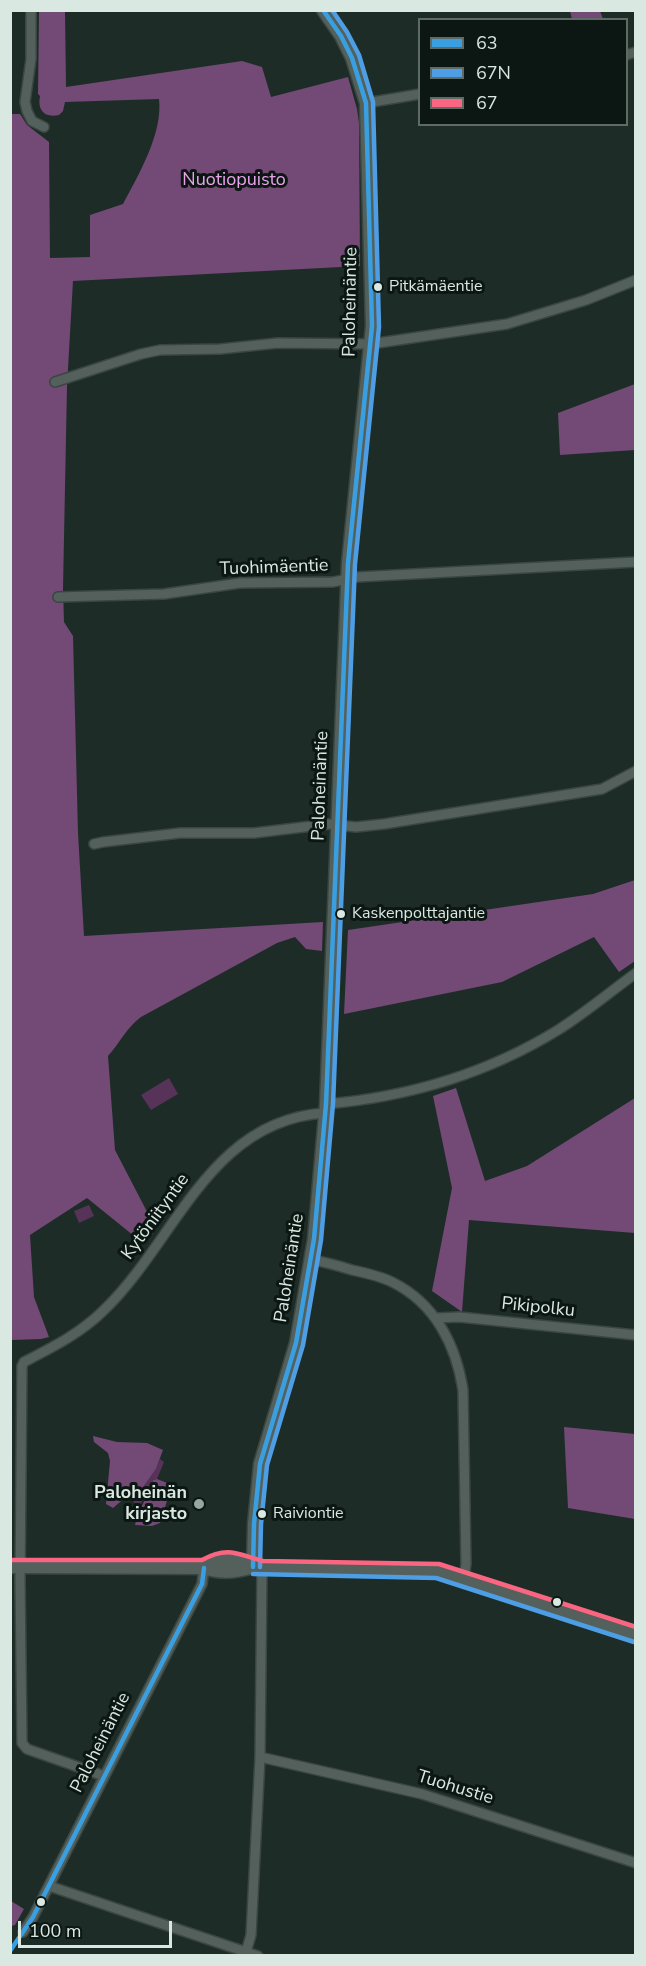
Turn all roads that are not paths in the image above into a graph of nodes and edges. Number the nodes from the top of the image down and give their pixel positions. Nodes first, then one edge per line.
1 (30, 10) edge
2 (323, 10) edge
3 (418, 94) edge
4 (366, 103) junction
5 (44, 127) dead end
6 (636, 280) edge
7 (371, 344) junction
8 (55, 382) dead end
9 (636, 562) edge
10 (348, 579) junction
11 (58, 597) dead end
12 (636, 771) edge
13 (338, 826) junction
14 (94, 844) dead end
15 (636, 973) edge
16 (326, 1108) junction
17 (312, 1260) junction
18 (437, 1318) junction
19 (636, 1335) edge
20 (15, 1567) edge
21 (258, 1567) junction
22 (204, 1568) junction
23 (464, 1578) junction
24 (636, 1635) edge
25 (260, 1757) junction
26 (104, 1776) junction
27 (636, 1863) edge
28 (49, 1886) junction
29 (23, 1932) dead end
30 (246, 1952) junction
31 (258, 1956) edge

1 - 5 street
2 - 4 street, Paloheinäntie
3 - 4 street
4 - 7 street, Paloheinäntie
6 - 7 street
7 - 8 street
7 - 10 street, Paloheinäntie
9 - 10 street, Tuohimäentie
10 - 11 street, Tuohimäentie
10 - 13 street, Paloheinäntie
12 - 13 street
13 - 14 street
13 - 16 street, Paloheinäntie
15 - 16 street, Kytöniityntie
16 - 17 street, Paloheinäntie
16 - 20 street, Kytöniityntie
17 - 18 street
17 - 21 street, Paloheinäntie
18 - 19 street, Pikipolku
18 - 23 street
20 - 22 street
20 - 26 street
21 - 22 street
21 - 23 street
21 - 25 street
22 - 26 street, Paloheinäntie
23 - 24 street
25 - 27 street, Tuohustie
25 - 30 street
26 - 28 street, Paloheinäntie
28 - 29 street, Paloheinäntie
28 - 30 street
30 - 31 street

